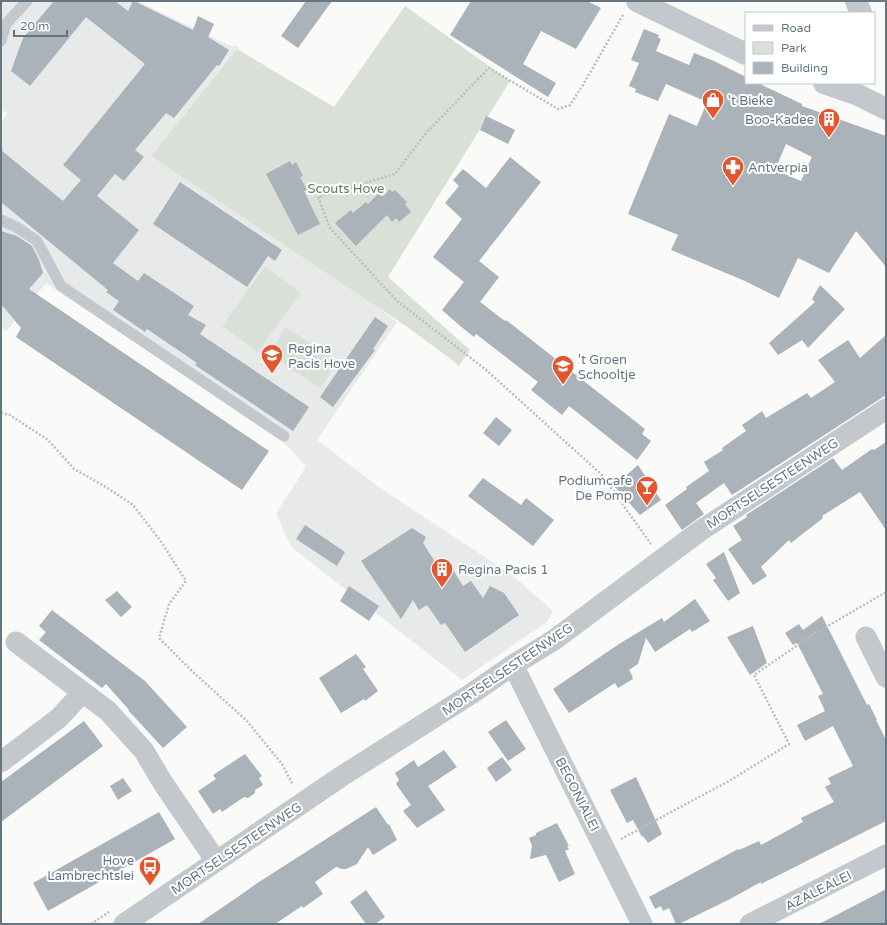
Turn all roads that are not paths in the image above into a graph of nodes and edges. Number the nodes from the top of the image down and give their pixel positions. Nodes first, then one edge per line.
1 (26, 1) edge
2 (630, 7) edge
3 (3, 26) edge
4 (1, 41) edge
5 (745, 54) edge
6 (830, 84) edge
7 (857, 89) edge
8 (886, 109) edge
9 (1, 220) edge
10 (886, 409) edge
11 (284, 436) dead end
12 (866, 638) dead end
13 (16, 642) dead end
14 (513, 666) junction
15 (886, 677) edge
16 (83, 692) junction
17 (1, 762) edge
18 (886, 855) edge
19 (216, 861) junction
20 (124, 924) edge
21 (642, 924) edge
22 (750, 924) edge

1 - 3 lane
2 - 5 street
3 - 4 lane
6 - 7 street
7 - 8 street
9 - 11 lane
10 - 14 street, MORTSELSESTEENWEG
12 - 15 street
13 - 16 street
14 - 19 street, MORTSELSESTEENWEG
14 - 21 street, BEGONIALEI
16 - 17 street
16 - 19 street
18 - 22 street, AZALEALEI
19 - 20 street, MORTSELSESTEENWEG

